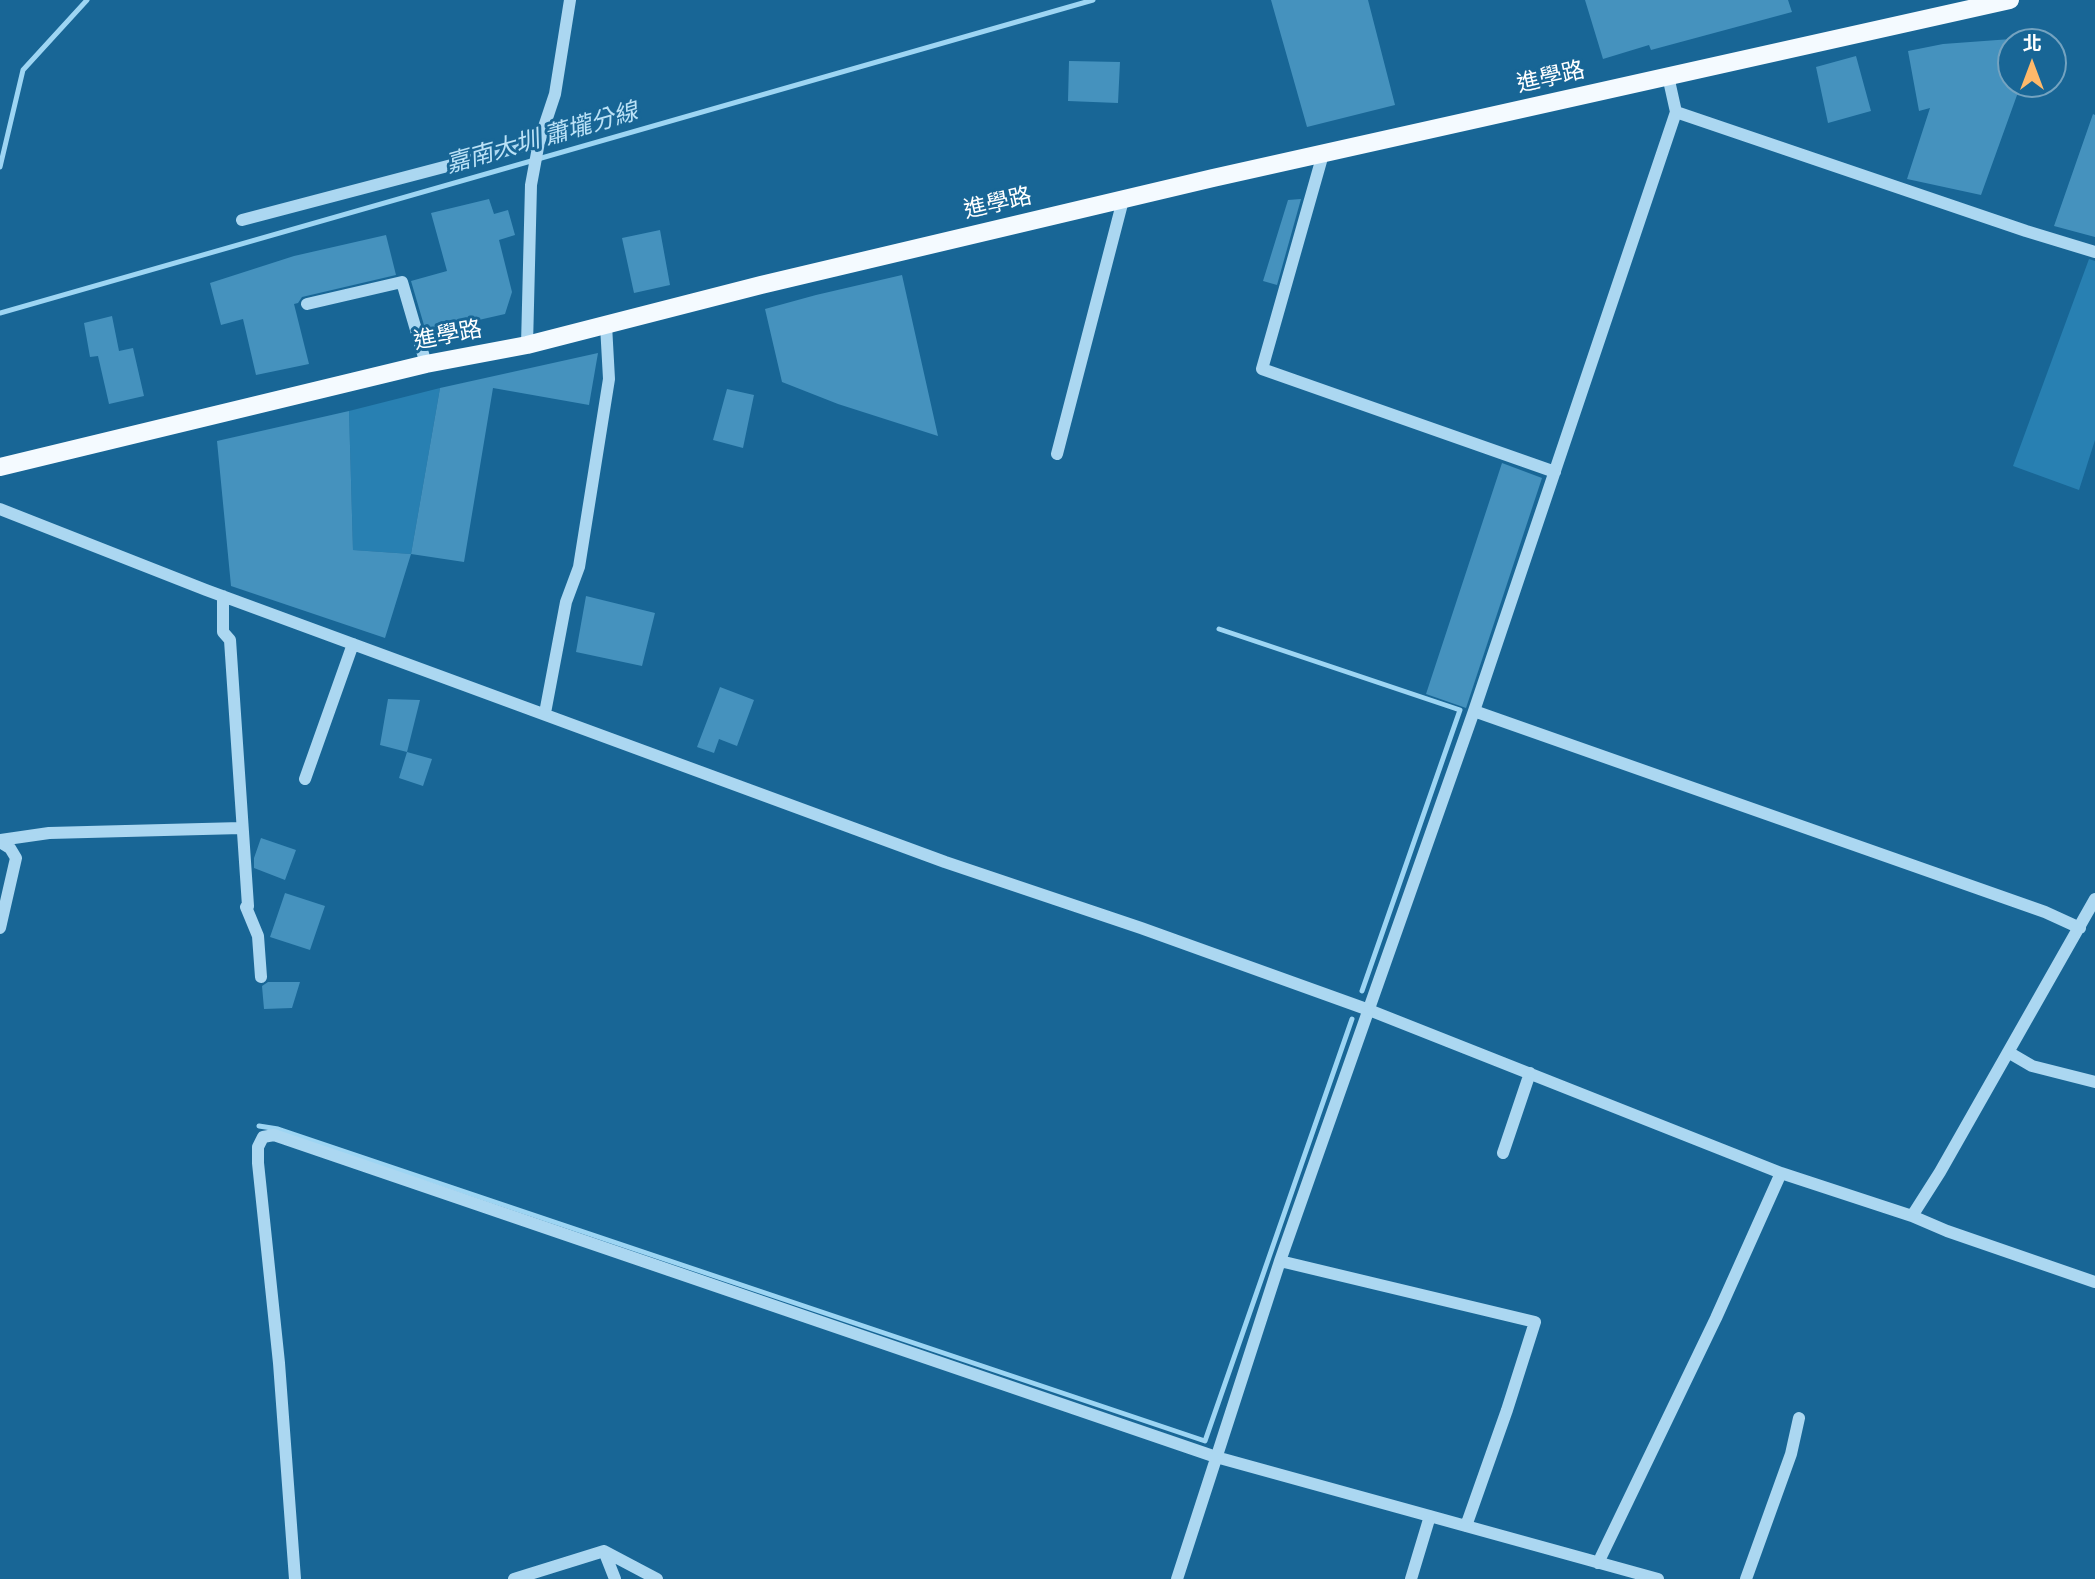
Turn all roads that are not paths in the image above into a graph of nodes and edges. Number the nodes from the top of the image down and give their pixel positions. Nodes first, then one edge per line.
1 (570, 0) edge
2 (2010, 0) edge
3 (1668, 76) junction
4 (1676, 112) junction
5 (539, 142) junction
6 (1323, 154) junction
7 (1124, 200) junction
8 (243, 220) dead end
9 (2095, 252) edge
10 (307, 304) dead end
11 (606, 326) junction
12 (527, 345) junction
13 (426, 364) junction
14 (1057, 454) dead end
15 (0, 467) edge
16 (1555, 472) junction
17 (0, 509) edge
18 (223, 596) junction
19 (353, 644) junction
20 (1474, 711) junction
21 (545, 713) junction
22 (305, 779) dead end
23 (241, 828) junction
24 (0, 841) edge
25 (2095, 899) edge
26 (0, 928) edge
27 (2080, 928) junction
28 (261, 977) dead end
29 (1369, 1010) junction
30 (2008, 1052) junction
31 (1530, 1073) junction
32 (2095, 1082) edge
33 (1503, 1153) dead end
34 (1781, 1173) junction
35 (1912, 1216) junction
36 (1280, 1261) junction
37 (2095, 1282) edge
38 (1799, 1418) dead end
39 (1216, 1457) junction
40 (1430, 1516) junction
41 (1466, 1526) junction
42 (604, 1551) junction
43 (1598, 1563) junction
44 (295, 1579) edge
45 (514, 1579) edge
46 (615, 1579) edge
47 (657, 1579) edge
48 (1177, 1579) edge
49 (1411, 1579) edge
50 (1658, 1579) edge
51 (1746, 1579) edge

1 - 5 lane
2 - 3 main road, 進學路
3 - 4 lane
3 - 6 main road, 進學路
4 - 9 lane
4 - 16 lane
5 - 8 lane
5 - 12 lane
6 - 7 main road, 進學路
6 - 16 lane
7 - 11 main road, 進學路
7 - 14 lane
10 - 13 lane
11 - 12 main road, 進學路
11 - 21 lane
12 - 13 main road, 進學路
13 - 15 main road, 進學路
16 - 20 lane
17 - 18 lane
18 - 19 lane
18 - 23 lane
19 - 21 lane
19 - 22 lane
20 - 27 lane
20 - 29 lane
21 - 29 lane
23 - 24 lane
23 - 28 lane
24 - 26 lane
25 - 27 lane
27 - 30 lane
29 - 31 lane
29 - 36 lane
30 - 32 lane
30 - 35 lane
31 - 33 lane
31 - 34 lane
34 - 35 lane
34 - 43 lane
35 - 37 lane
36 - 39 lane
36 - 41 lane
38 - 51 lane
39 - 40 lane
39 - 44 lane
39 - 48 lane
40 - 41 lane
40 - 49 lane
41 - 43 lane
42 - 45 lane
42 - 46 lane
42 - 47 lane
43 - 50 lane

